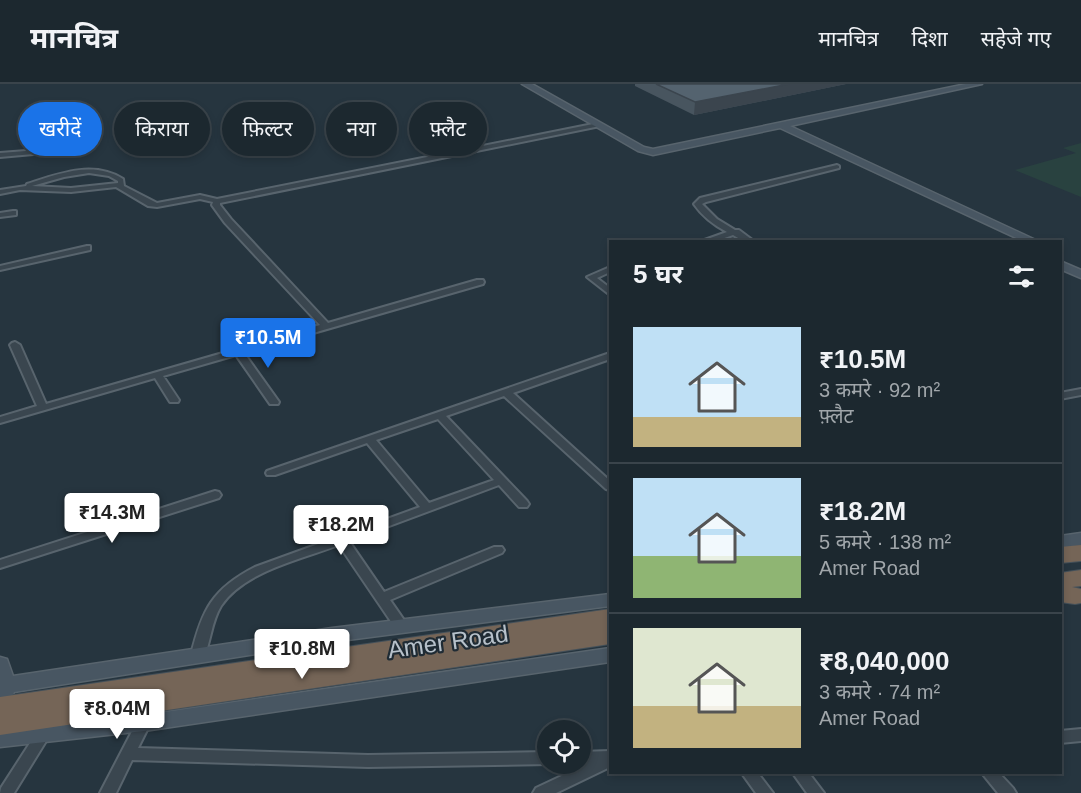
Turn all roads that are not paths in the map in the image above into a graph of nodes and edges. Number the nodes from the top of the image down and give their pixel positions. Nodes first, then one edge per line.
1 (526, 84) edge
2 (948, 84) edge
3 (978, 84) edge
4 (816, 119) junction
5 (598, 124) junction
6 (772, 125) junction
7 (784, 126) junction
8 (743, 135) junction
9 (811, 138) junction
10 (795, 140) junction
11 (637, 147) junction
12 (18, 154) edge
13 (0, 155) edge
14 (857, 159) junction
15 (841, 165) junction
16 (121, 185) junction
17 (20, 188) junction
18 (0, 192) edge
19 (217, 201) junction
20 (13, 213) dead end
21 (0, 215) edge
22 (736, 232) junction
23 (710, 240) edge
24 (748, 240) edge
25 (1007, 240) edge
26 (1031, 240) edge
27 (87, 248) dead end
28 (1062, 254) edge
29 (1081, 263) edge
30 (1062, 265) edge
31 (0, 268) edge
32 (609, 269) edge
33 (1081, 274) edge
34 (480, 282) dead end
35 (609, 291) edge
36 (327, 327) junction
37 (15, 345) dead end
38 (239, 352) junction
39 (609, 356) edge
40 (158, 375) junction
41 (506, 392) junction
42 (1081, 392) edge
43 (1062, 396) edge
44 (174, 400) dead end
45 (274, 402) dead end
46 (42, 407) junction
47 (440, 415) junction
48 (0, 420) edge
49 (369, 439) junction
50 (271, 473) dead end
51 (501, 480) junction
52 (609, 486) edge
53 (216, 495) dead end
54 (523, 504) dead end
55 (427, 508) junction
56 (1081, 539) edge
57 (342, 540) junction
58 (1062, 542) edge
59 (498, 550) dead end
60 (1081, 553) edge
61 (1062, 555) edge
62 (0, 564) edge
63 (382, 598) junction
64 (609, 600) edge
65 (609, 618) edge
66 (401, 626) junction
67 (609, 635) edge
68 (198, 654) junction
69 (609, 655) edge
70 (0, 664) edge
71 (2, 695) edge
72 (149, 712) junction
73 (44, 733) junction
74 (1081, 735) edge
75 (2, 736) edge
76 (1062, 737) edge
77 (128, 754) junction
78 (537, 758) edge
79 (591, 758) edge
80 (609, 759) edge
81 (609, 759) edge
82 (750, 774) edge
83 (801, 774) edge
84 (990, 774) edge
85 (6, 793) edge
86 (108, 793) edge
87 (541, 793) edge
88 (765, 793) edge
89 (816, 793) edge
90 (1008, 793) edge

1 - 5 main road
2 - 6 main road
3 - 4 main road
4 - 7 main road
4 - 9 main road
5 - 11 main road
5 - 19 street
6 - 7 main road
6 - 8 main road
6 - 10 main road
6 - 11 main road
7 - 9 main road
8 - 10 main road
8 - 11 main road
9 - 14 main road
10 - 15 main road
12 - 13 street
14 - 15 main road
14 - 26 main road
15 - 22 street
15 - 25 main road
16 - 17 street
16 - 17 street
16 - 19 street
17 - 18 street
19 - 36 street
20 - 21 street
22 - 23 street
22 - 24 street
27 - 31 street
28 - 29 main road
30 - 33 main road
32 - 35 street
34 - 36 street
36 - 38 street
37 - 46 street
38 - 40 street
38 - 45 street
39 - 41 street
40 - 44 street
40 - 46 street
41 - 47 street
41 - 52 street
42 - 43 street
46 - 48 street
47 - 49 street
47 - 51 street
49 - 50 street
49 - 55 street
51 - 54 street
51 - 55 street
53 - 62 street
55 - 57 street
56 - 58 main road
57 - 63 street
57 - 68 street
59 - 63 street
60 - 61 highway
63 - 66 street
64 - 66 main road
65 - 71 highway, Amer Road
66 - 68 main road
67 - 72 highway, Amer Road
68 - 71 main road
69 - 72 main road
70 - 71 main road
72 - 73 main road
72 - 75 highway, Amer Road
72 - 77 street
73 - 75 main road
73 - 85 street
74 - 76 street
77 - 78 street
77 - 86 street
79 - 80 street
81 - 87 street
82 - 88 street
83 - 89 street
84 - 90 street

